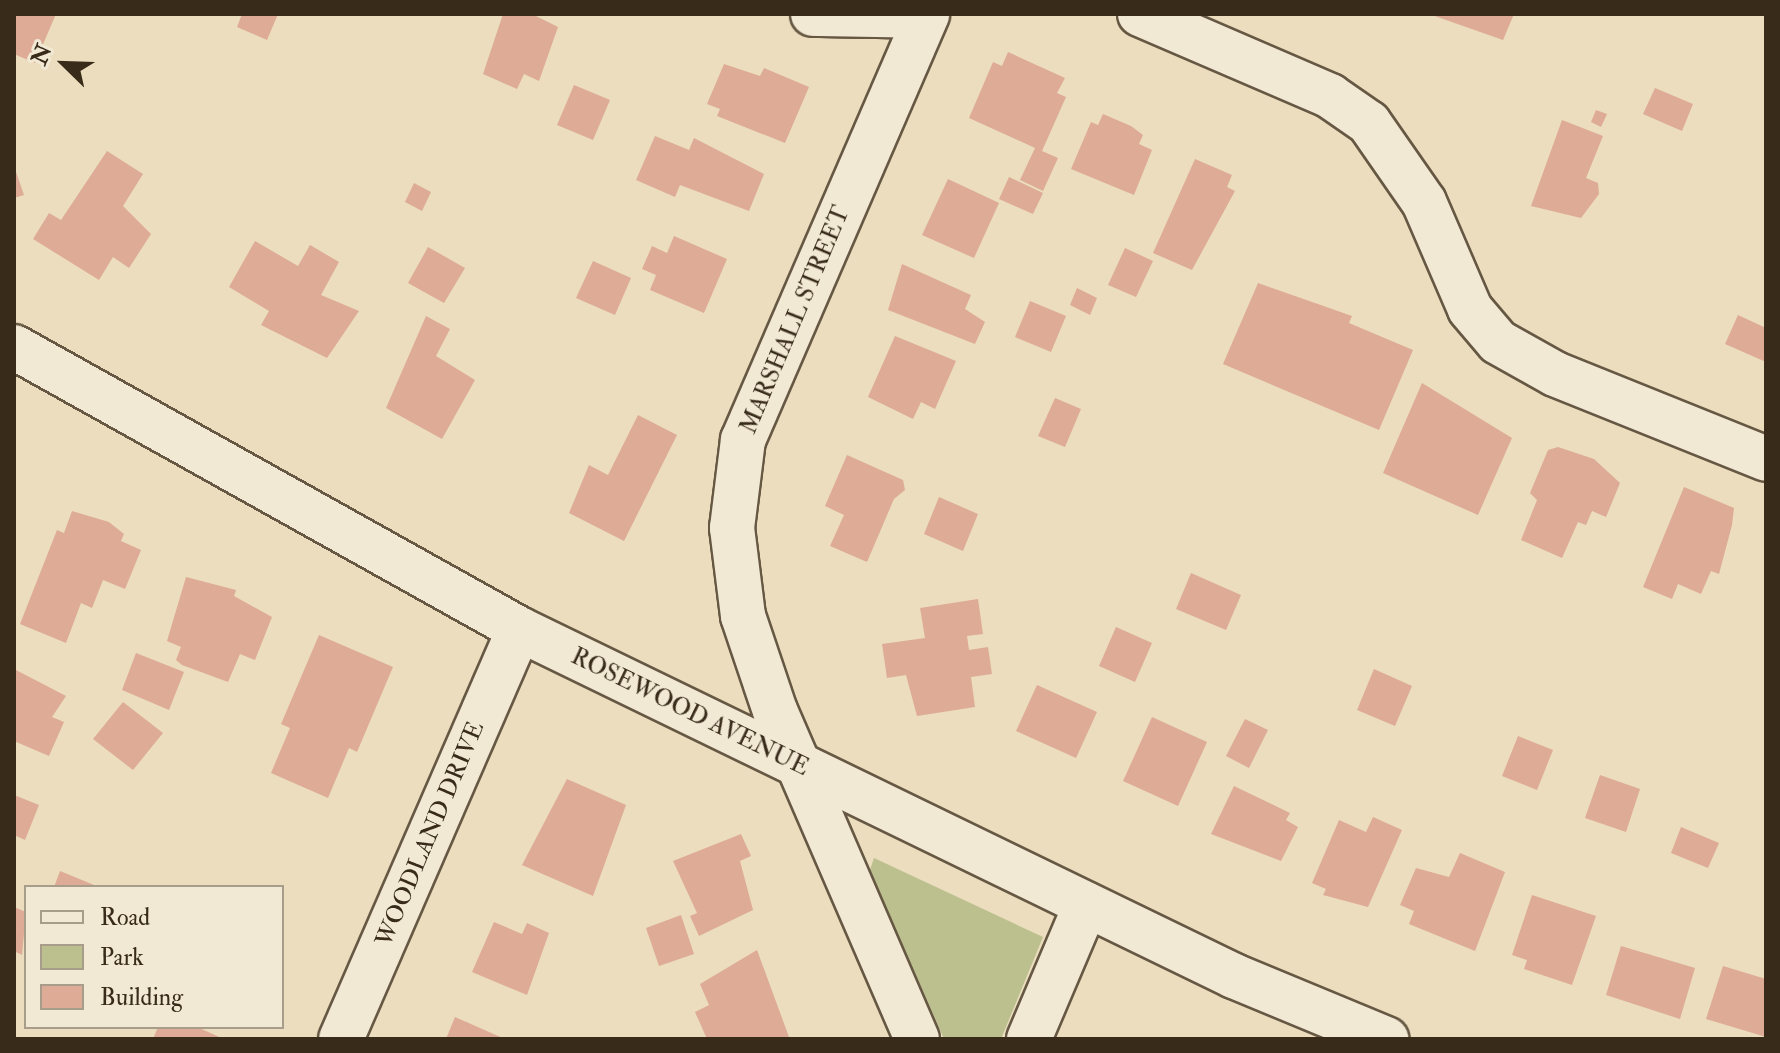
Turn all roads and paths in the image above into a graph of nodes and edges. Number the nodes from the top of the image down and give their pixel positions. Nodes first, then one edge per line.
1 (813, 14) edge
2 (1140, 14) edge
3 (926, 15) edge
4 (20, 365) edge
5 (1766, 459) edge
6 (519, 629) junction
7 (798, 764) junction
8 (1086, 905) junction
9 (341, 1039) edge
10 (917, 1039) edge
11 (1029, 1039) edge
12 (1386, 1039) edge

1 - 3 street
2 - 5 street
3 - 7 street, MARSHALL STREET
4 - 6 street, ROSEWOOD AVENUE
6 - 7 street, ROSEWOOD AVENUE
6 - 9 street, WOODLAND DRIVE
7 - 8 street, ROSEWOOD AVENUE
7 - 10 street, MARSHALL STREET
8 - 11 street
8 - 12 street, ROSEWOOD AVENUE

